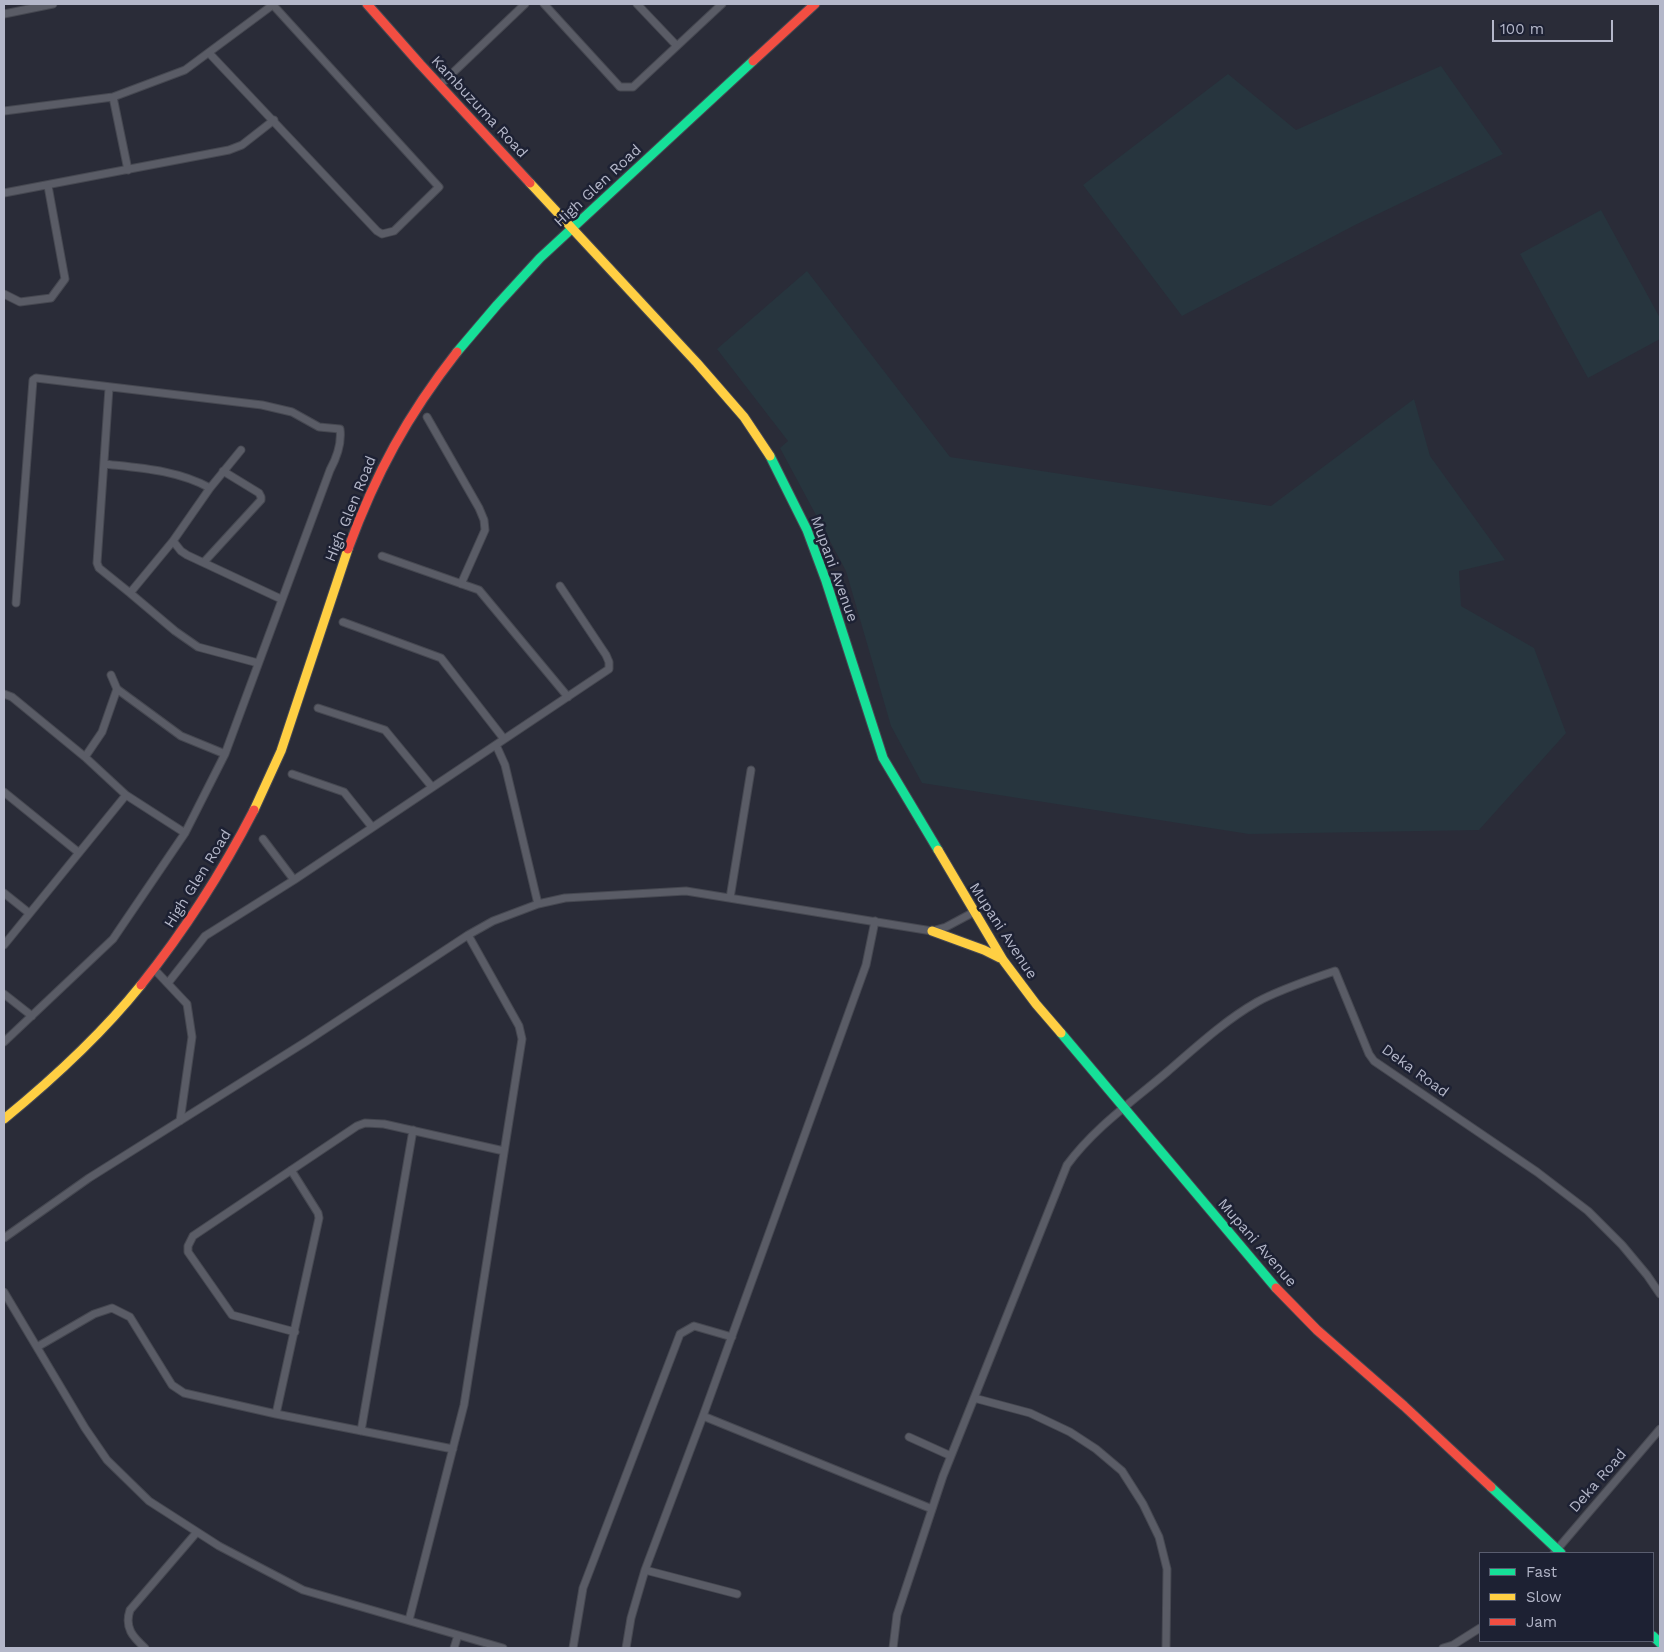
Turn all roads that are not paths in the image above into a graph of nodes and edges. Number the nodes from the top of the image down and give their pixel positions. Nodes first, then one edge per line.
1 (53, 4) edge
2 (274, 4) edge
3 (367, 4) edge
4 (525, 4) edge
5 (544, 4) edge
6 (637, 4) edge
7 (720, 4) edge
8 (814, 4) edge
9 (4, 14) edge
10 (677, 46) junction
11 (209, 52) junction
12 (440, 85) junction
13 (113, 96) junction
14 (4, 111) edge
15 (274, 120) junction
16 (128, 170) junction
17 (48, 186) junction
18 (4, 193) edge
19 (573, 228) junction
20 (4, 294) edge
21 (109, 388) junction
22 (427, 417) dead end
23 (240, 450) dead end
24 (104, 464) junction
25 (223, 471) junction
26 (210, 488) junction
27 (173, 540) junction
28 (382, 556) dead end
29 (204, 562) junction
30 (461, 584) junction
31 (560, 586) dead end
32 (130, 593) junction
33 (281, 599) junction
34 (16, 603) dead end
35 (343, 622) dead end
36 (258, 663) junction
37 (111, 675) dead end
38 (118, 689) junction
39 (4, 694) edge
40 (568, 697) junction
41 (318, 708) dead end
42 (504, 739) junction
43 (496, 745) junction
44 (225, 754) junction
45 (85, 757) junction
46 (751, 770) dead end
47 (292, 774) dead end
48 (432, 787) junction
49 (4, 792) edge
50 (126, 795) junction
51 (372, 827) junction
52 (185, 833) junction
53 (263, 839) dead end
54 (78, 852) junction
55 (294, 880) junction
56 (4, 893) edge
57 (730, 898) junction
58 (538, 904) junction
59 (974, 912) junction
60 (29, 913) junction
61 (875, 921) junction
62 (932, 931) junction
63 (468, 935) junction
64 (4, 945) edge
65 (1003, 960) junction
66 (154, 969) junction
67 (168, 983) junction
68 (4, 994) edge
69 (32, 1016) junction
70 (4, 1042) edge
71 (1123, 1108) junction
72 (4, 1119) edge
73 (180, 1121) junction
74 (412, 1130) junction
75 (504, 1151) junction
76 (291, 1170) junction
77 (4, 1238) edge
78 (4, 1292) edge
79 (1660, 1294) edge
80 (295, 1332) junction
81 (732, 1337) junction
82 (37, 1347) junction
83 (974, 1398) junction
84 (276, 1414) junction
85 (703, 1416) junction
86 (1660, 1429) edge
87 (361, 1431) junction
88 (909, 1437) dead end
89 (453, 1449) junction
90 (951, 1456) junction
91 (932, 1509) junction
92 (197, 1532) junction
93 (1557, 1552) edge
94 (645, 1570) junction
95 (737, 1594) dead end
96 (408, 1620) junction
97 (1479, 1629) edge
98 (458, 1635) junction
99 (145, 1648) edge
100 (454, 1648) edge
101 (503, 1648) edge
102 (572, 1648) edge
103 (626, 1648) edge
104 (893, 1648) edge
105 (1166, 1648) edge
106 (1442, 1648) edge

1 - 9 street
2 - 11 street
2 - 15 street
3 - 12 street, Kambuzuma Road
4 - 12 street
5 - 10 street
6 - 10 street
7 - 10 street
8 - 19 street, High Glen Road
11 - 13 street
11 - 15 street
12 - 19 street, Kambuzuma Road
13 - 14 street
13 - 16 street
15 - 16 street
16 - 17 street
17 - 18 street
17 - 20 street
19 - 59 street, Mupani Avenue
19 - 66 street, High Glen Road
21 - 24 street
21 - 33 street
21 - 34 street
22 - 30 street
23 - 25 street
24 - 26 street
24 - 32 street
25 - 26 street
25 - 29 street
26 - 27 street
27 - 29 street
27 - 32 street
28 - 30 street
29 - 33 street
30 - 40 street
31 - 40 street
32 - 36 street
33 - 36 street
35 - 42 street
36 - 44 street
37 - 38 street
38 - 44 street
38 - 45 street
39 - 45 street
40 - 42 street
41 - 48 street
42 - 43 street
43 - 48 street
43 - 58 street
44 - 52 street
45 - 50 street
46 - 57 street
47 - 51 street
48 - 51 street
49 - 54 street
50 - 52 street
50 - 54 street
51 - 55 street
52 - 69 street
53 - 55 street
54 - 60 street
55 - 67 street
56 - 60 street
57 - 58 street
57 - 61 street
58 - 63 street
59 - 62 street
59 - 65 street, Mupani Avenue
60 - 64 street
61 - 62 street
61 - 81 street
62 - 65 street
63 - 73 street
63 - 75 street
65 - 71 street, Mupani Avenue
66 - 67 street
66 - 72 street, High Glen Road
67 - 73 street
68 - 69 street
69 - 70 street
71 - 79 street, Deka Road
71 - 83 street
71 - 93 street, Mupani Avenue
73 - 77 street
74 - 75 street
74 - 76 street
74 - 87 street
75 - 89 street
76 - 80 street
76 - 80 street
78 - 82 street
80 - 84 street
81 - 85 street
81 - 102 street
82 - 84 street
82 - 92 street
83 - 90 street
83 - 105 street
84 - 87 street
85 - 91 street
85 - 94 street
86 - 93 street, Deka Road
87 - 89 street
88 - 90 street
89 - 96 street
90 - 91 street
91 - 104 street
92 - 96 street
92 - 99 street
94 - 95 street
94 - 103 street
96 - 98 street
97 - 106 street
98 - 100 street
98 - 101 street

